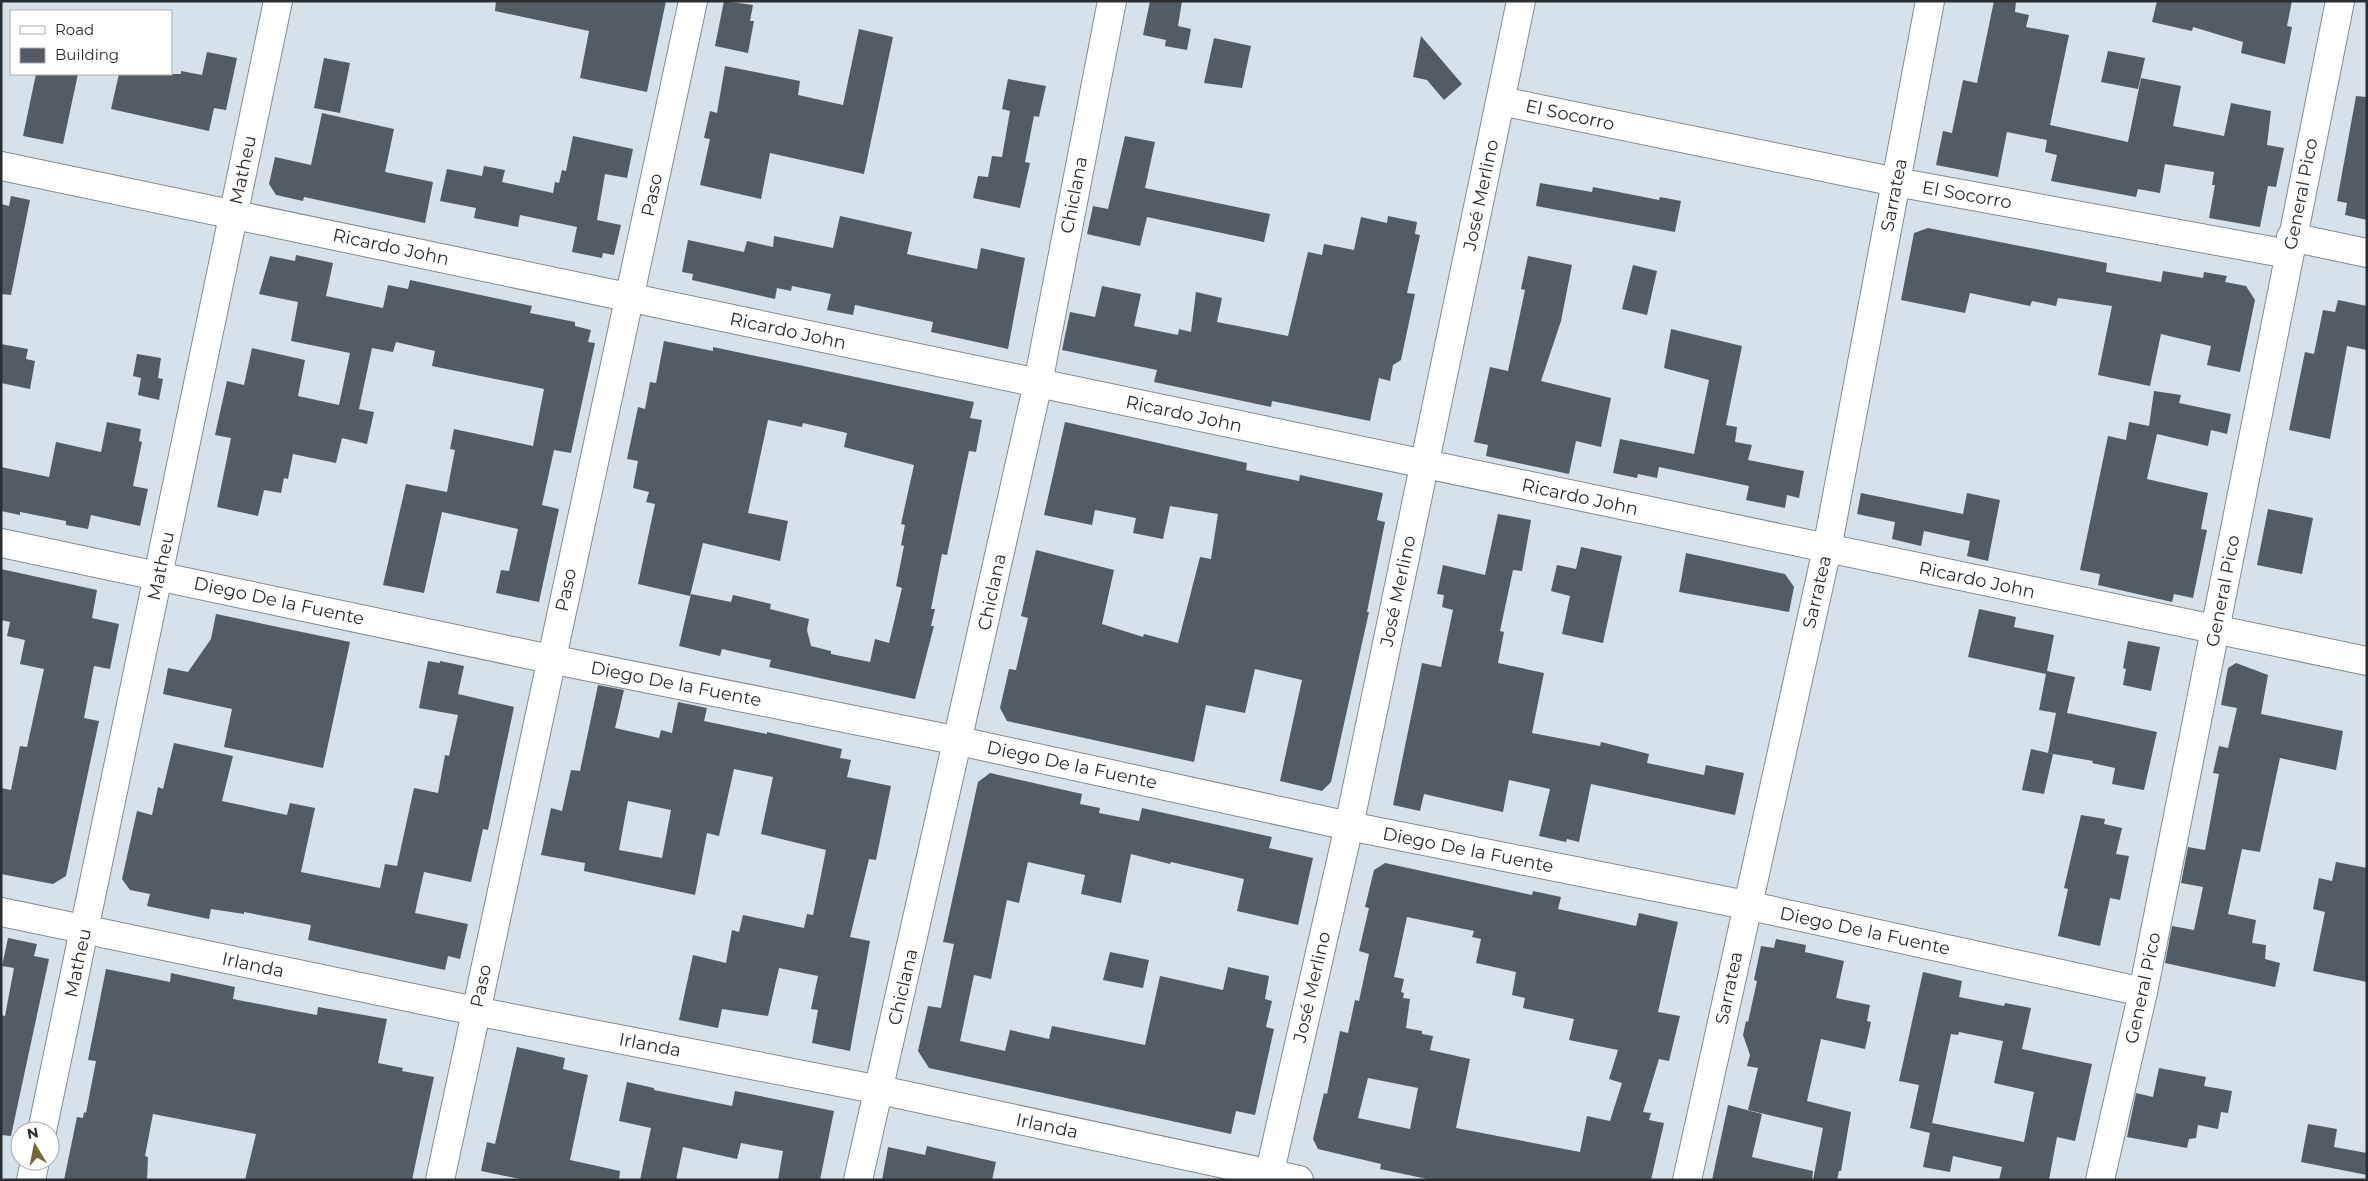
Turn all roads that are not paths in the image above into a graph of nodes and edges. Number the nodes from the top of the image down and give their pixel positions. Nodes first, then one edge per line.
1 (278, 1) edge
2 (693, 1) edge
3 (1112, 1) edge
4 (1521, 1) edge
5 (1930, 1) edge
6 (2340, 1) edge
7 (1501, 101) junction
8 (1, 166) edge
9 (1896, 182) junction
10 (234, 214) junction
11 (2290, 246) junction
12 (2367, 253) edge
13 (630, 298) junction
14 (1038, 383) junction
15 (1425, 464) junction
16 (1, 543) edge
17 (1827, 549) junction
18 (159, 575) junction
19 (2216, 630) junction
20 (550, 659) junction
21 (2367, 661) edge
22 (959, 740) junction
23 (1349, 826) junction
24 (1746, 906) junction
25 (1, 912) edge
26 (85, 930) junction
27 (2143, 992) junction
28 (476, 1011) junction
29 (880, 1090) junction
30 (44, 1121) edge
31 (1269, 1177) edge
32 (440, 1180) edge
33 (858, 1180) edge
34 (1299, 1180) edge
35 (1686, 1180) edge
36 (2100, 1180) edge

1 - 10 street, Matheu
2 - 13 street, Paso
3 - 14 street, Chiclana
4 - 7 street, José Merlino
5 - 9 street, Sarratea
6 - 11 street, General Pico
7 - 9 street, El Socorro
7 - 15 street, José Merlino
8 - 10 street, Ricardo John
9 - 11 street, El Socorro
9 - 17 street, Sarratea
10 - 13 street, Ricardo John
10 - 18 street, Matheu
11 - 12 street, El Socorro
11 - 19 street, General Pico
13 - 14 street, Ricardo John
13 - 20 street, Paso
14 - 15 street, Ricardo John
14 - 22 street, Chiclana
15 - 17 street, Ricardo John
15 - 23 street, José Merlino
16 - 18 street, Diego De la Fuente
17 - 19 street, Ricardo John
17 - 24 street, Sarratea
18 - 20 street, Diego De la Fuente
18 - 26 street, Matheu
19 - 21 street, Ricardo John
19 - 27 street, General Pico
20 - 22 street, Diego De la Fuente
20 - 28 street, Paso
22 - 23 street, Diego De la Fuente
22 - 29 street, Chiclana
23 - 24 street, Diego De la Fuente
23 - 31 street, José Merlino
24 - 27 street, Diego De la Fuente
24 - 35 street, Sarratea
25 - 26 street, Irlanda
26 - 28 street, Irlanda
26 - 30 street, Matheu
27 - 36 street, General Pico
28 - 29 street, Irlanda
28 - 32 street, Paso
29 - 31 street, Irlanda
29 - 33 street, Chiclana
31 - 34 street, Irlanda

